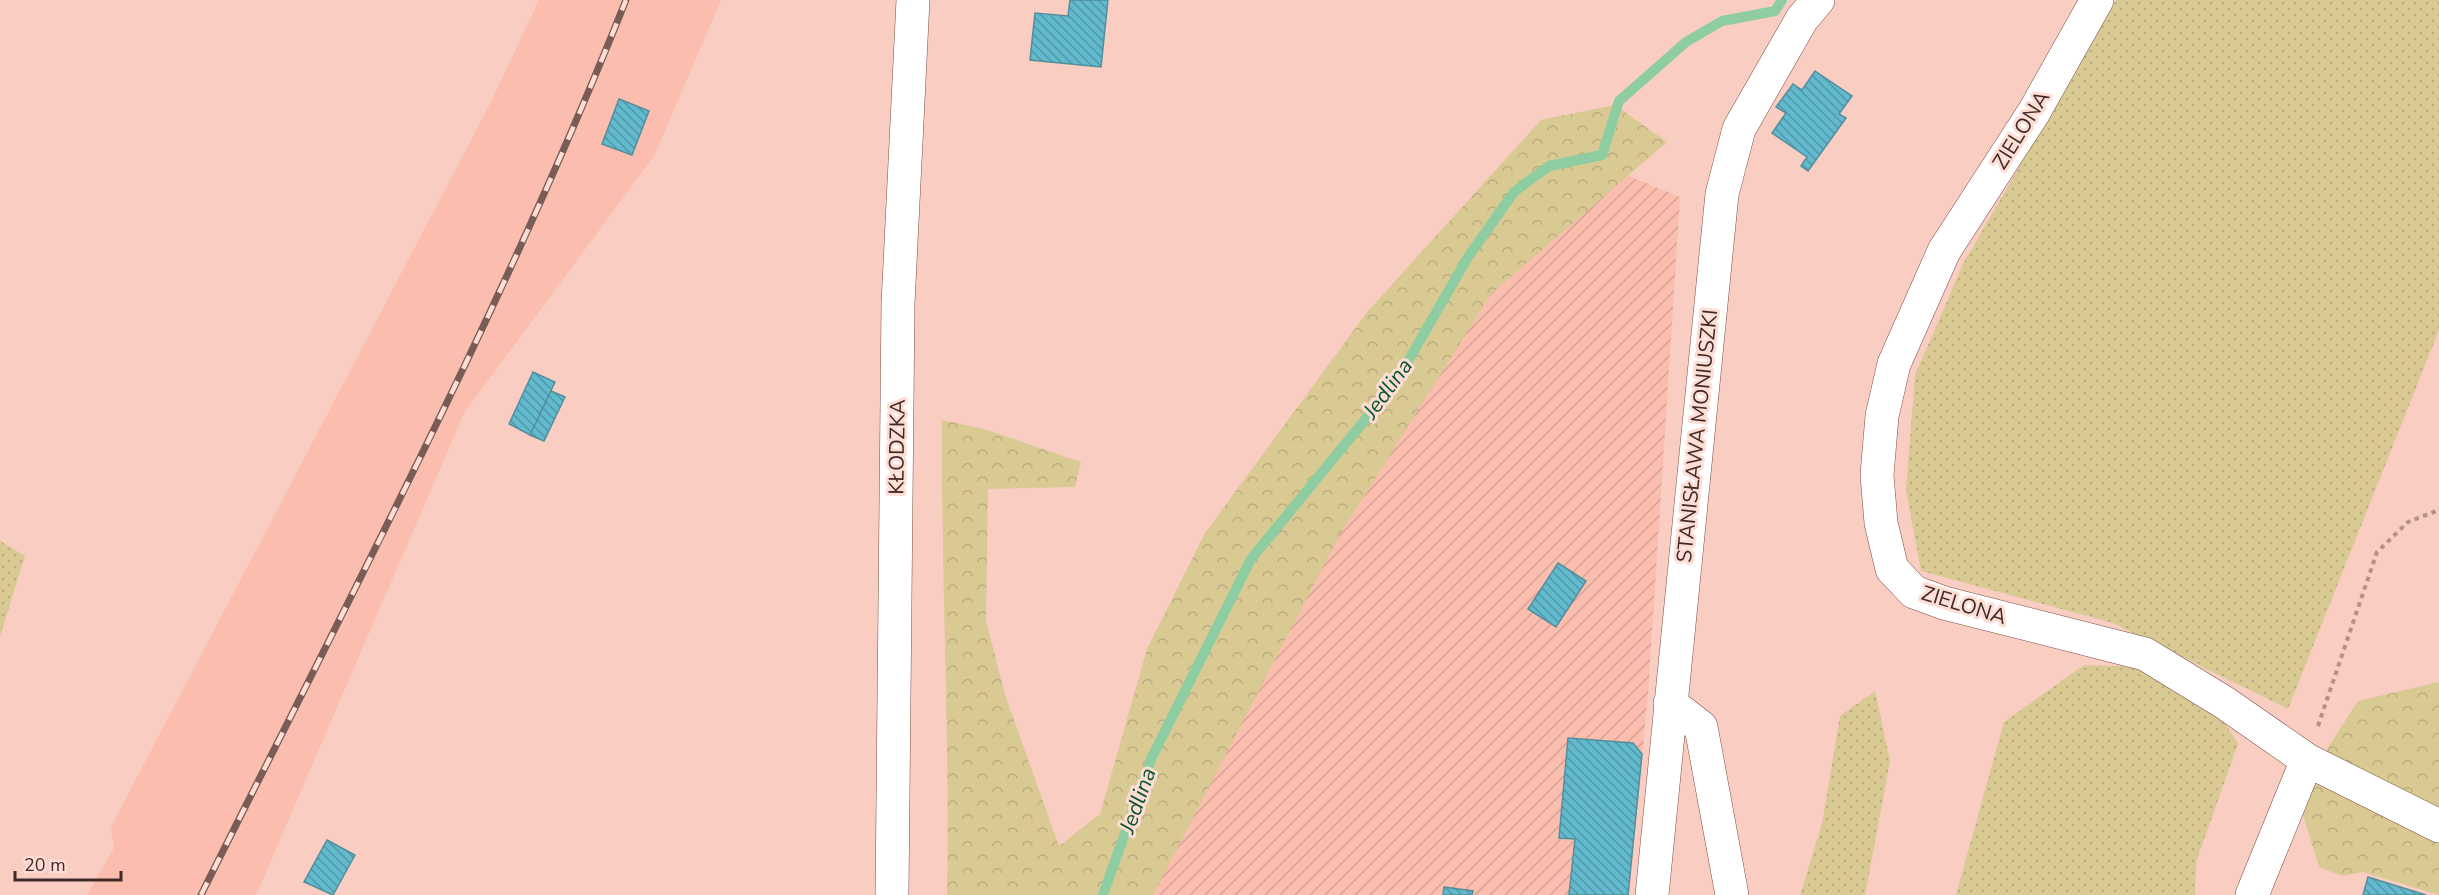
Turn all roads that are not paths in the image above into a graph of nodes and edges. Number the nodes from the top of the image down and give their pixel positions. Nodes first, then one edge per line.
1 (913, 0) edge
2 (1818, 0) edge
3 (2097, 0) edge
4 (1670, 704) junction
5 (2302, 774) junction
6 (2439, 825) edge
7 (892, 895) edge
8 (1652, 895) edge
9 (1732, 895) edge
10 (2253, 895) edge

1 - 7 street, KŁODZKA
2 - 4 street, STANISŁAWA MONIUSZKI
3 - 5 street, ZIELONA
4 - 8 street, STANISŁAWA MONIUSZKI
4 - 9 street
5 - 6 street, ZIELONA
5 - 10 street

